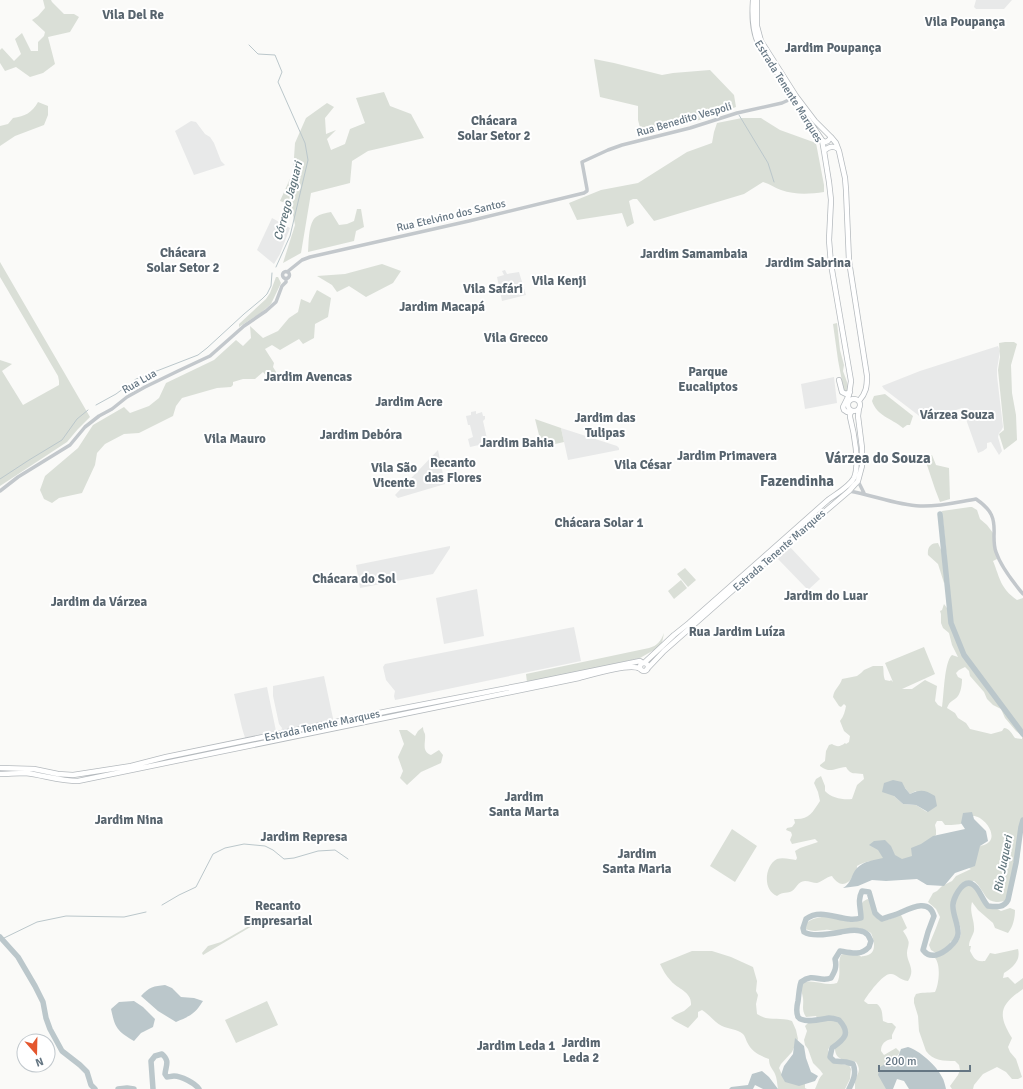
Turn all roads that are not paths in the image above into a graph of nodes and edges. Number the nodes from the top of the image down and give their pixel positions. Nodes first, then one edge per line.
1 (753, 0) edge
2 (757, 0) edge
3 (793, 98) junction
4 (822, 128) junction
5 (818, 134) junction
6 (831, 137) junction
7 (822, 140) junction
8 (839, 150) junction
9 (824, 151) junction
10 (582, 162) joint
11 (286, 276) joint
12 (839, 380) dead end
13 (850, 392) junction
14 (859, 400) junction
15 (847, 401) junction
16 (859, 408) junction
17 (851, 410) junction
18 (858, 481) junction
19 (0, 491) edge
20 (849, 491) junction
21 (864, 493) junction
22 (1023, 594) edge
23 (674, 635) junction
24 (669, 646) junction
25 (644, 663) junction
26 (640, 668) junction
27 (647, 669) junction
28 (0, 768) edge
29 (0, 774) edge

1 - 3 main road, Estrada Tenente Marques
2 - 4 main road, Estrada Tenente Marques
3 - 5 main road, Estrada Tenente Marques
3 - 10 street, Rua Benedito Vespoli
4 - 5 main road
4 - 6 main road, Estrada Tenente Marques
5 - 7 main road, Estrada Tenente Marques
6 - 7 main road
6 - 8 main road, Estrada Tenente Marques
7 - 9 main road, Estrada Tenente Marques
8 - 9 main road
8 - 14 main road, Estrada Tenente Marques
9 - 13 main road, Estrada Tenente Marques
10 - 11 street, Rua Etelvino dos Santos
11 - 19 street, Rua Lua
12 - 13 main road
13 - 15 main road
14 - 15 main road
14 - 16 main road, Estrada Tenente Marques
15 - 17 main road, Estrada Tenente Marques
16 - 17 main road
16 - 18 main road, Estrada Tenente Marques
17 - 23 main road, Estrada Tenente Marques
18 - 20 main road, Estrada Tenente Marques
18 - 21 street
20 - 21 street
20 - 24 main road, Estrada Tenente Marques
21 - 22 street
23 - 24 main road
23 - 25 main road, Estrada Tenente Marques
24 - 27 main road, Estrada Tenente Marques
25 - 26 main road
25 - 27 main road
25 - 28 main road, Estrada Tenente Marques
26 - 27 main road
26 - 29 main road, Estrada Tenente Marques

